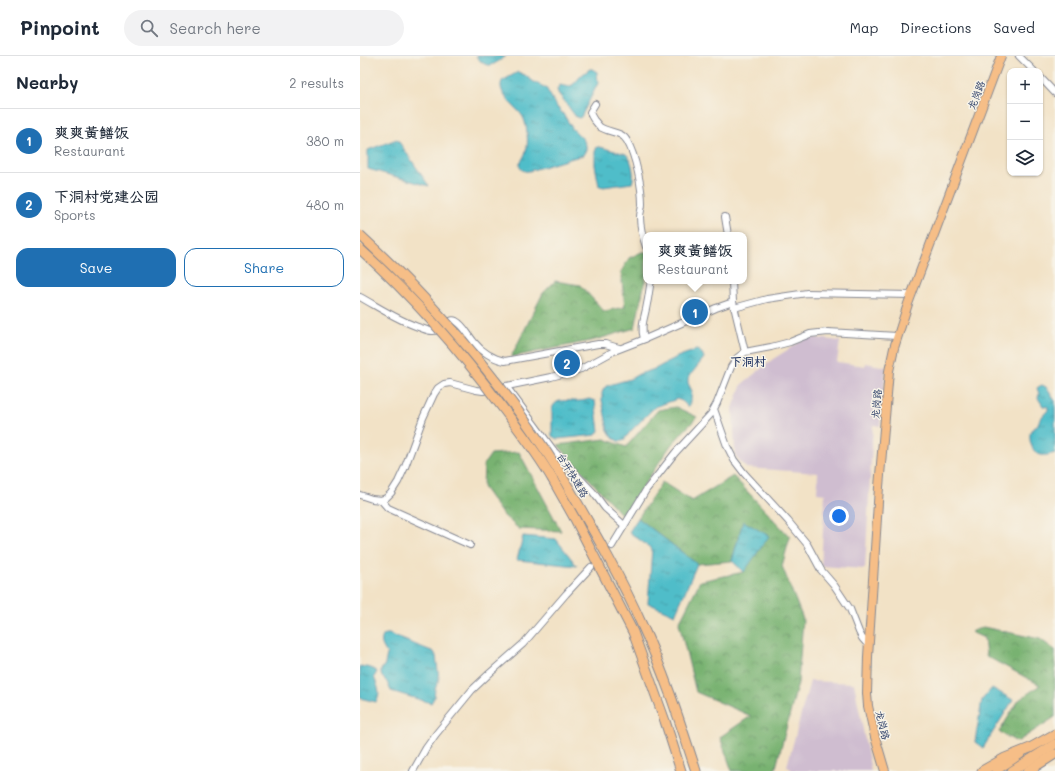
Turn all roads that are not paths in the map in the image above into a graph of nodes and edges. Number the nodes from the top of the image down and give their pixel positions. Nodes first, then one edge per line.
1 (1001, 56) edge
2 (1019, 56) edge
3 (1031, 68) edge
4 (1043, 80) edge
5 (1055, 93) edge
6 (595, 104) dead end
7 (725, 217) dead end
8 (728, 232) edge
9 (643, 234) edge
10 (360, 235) edge
11 (360, 249) edge
12 (650, 284) edge
13 (732, 284) edge
14 (911, 295) junction
15 (360, 297) edge
16 (733, 305) junction
17 (432, 332) junction
18 (897, 336) junction
19 (644, 339) junction
20 (476, 344) junction
21 (619, 348) junction
22 (745, 352) junction
23 (506, 386) junction
24 (714, 409) junction
25 (360, 495) edge
26 (381, 500) junction
27 (624, 525) junction
28 (470, 544) dead end
29 (612, 546) dead end
30 (591, 567) dead end
31 (869, 646) junction
32 (1055, 734) edge
33 (1055, 744) edge
34 (1055, 754) edge
35 (995, 768) edge
36 (413, 771) edge
37 (681, 771) edge
38 (696, 771) edge
39 (885, 771) edge
40 (982, 771) edge
41 (1012, 771) edge
42 (1028, 771) edge

1 - 14 main road, 龙岗路
2 - 3 street
4 - 5 street
6 - 9 street
7 - 8 street
10 - 38 highway, 台开快速路, bridge
11 - 37 highway, 台开快速路, bridge
12 - 19 street
13 - 16 street
14 - 16 street
14 - 18 main road, 龙岗路
15 - 17 street
16 - 19 street
16 - 22 street
17 - 20 street
17 - 20 street
18 - 22 street
18 - 31 main road, 龙岗路
19 - 21 street
20 - 21 street
21 - 23 street
22 - 24 street
23 - 26 street
23 - 27 street
24 - 27 street
24 - 31 street
25 - 26 street
26 - 28 street
27 - 29 street
30 - 36 street
31 - 39 main road, 龙岗路
32 - 35 highway
33 - 41 highway
34 - 42 highway
35 - 40 highway

